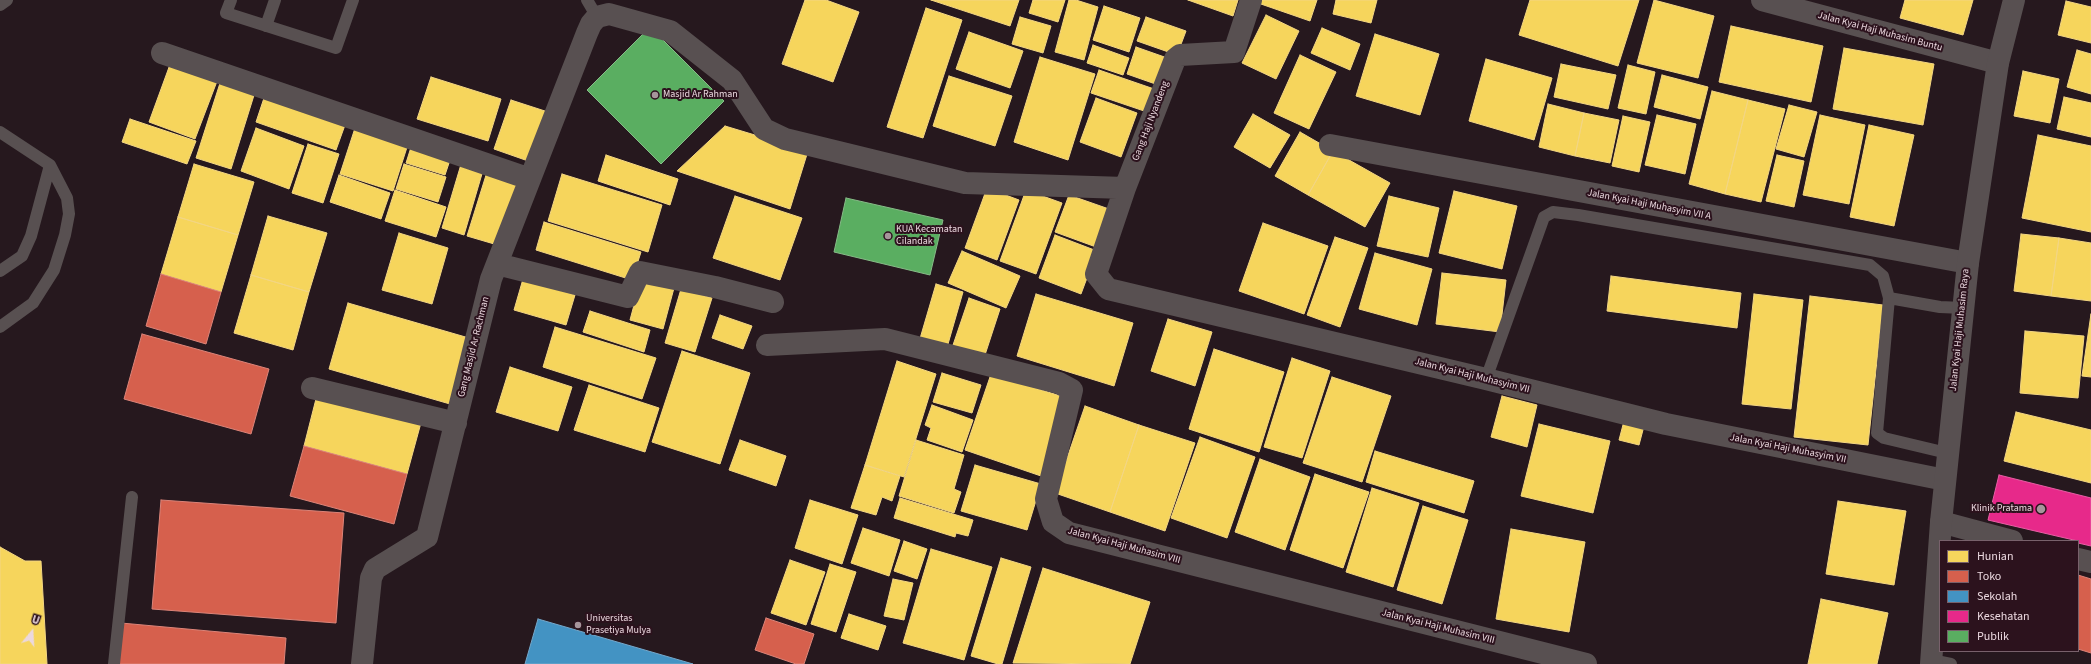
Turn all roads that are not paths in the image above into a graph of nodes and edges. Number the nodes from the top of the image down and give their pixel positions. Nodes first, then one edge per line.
1 (7, 0) edge
2 (231, 0) edge
3 (275, 0) edge
4 (353, 0) edge
5 (1251, 0) edge
6 (1762, 0) edge
7 (2014, 0) edge
8 (0, 5) edge
9 (592, 8) edge
10 (266, 26) junction
11 (162, 53) dead end
12 (1998, 63) junction
13 (0, 132) edge
14 (1330, 145) dead end
15 (50, 165) junction
16 (530, 179) junction
17 (1125, 188) junction
18 (1968, 263) junction
19 (497, 264) junction
20 (0, 271) edge
21 (1889, 298) junction
22 (773, 302) dead end
23 (1963, 308) junction
24 (0, 327) edge
25 (768, 345) dead end
26 (1486, 379) junction
27 (312, 388) dead end
28 (456, 423) junction
29 (1947, 453) junction
30 (1944, 480) junction
31 (132, 497) dead end
32 (1941, 522) junction
33 (1941, 540) edge
34 (2008, 540) edge
35 (2079, 558) edge
36 (2091, 562) edge
37 (1939, 616) edge
38 (1938, 663) edge
39 (114, 664) edge
40 (362, 664) edge
41 (1586, 664) edge

1 - 8 lane
2 - 10 lane
3 - 10 lane
4 - 10 lane
5 - 17 street, Gang Haji Nyandeng
6 - 12 street, Jalan Kyai Haji Muhasim Buntu
7 - 12 street, Jalan Kyai Haji Muhasim Raya
9 - 16 street, Gang Masjid Ar Rachman
9 - 17 street
11 - 16 street
12 - 18 street, Jalan Kyai Haji Muhasim Raya
13 - 15 lane
14 - 18 street, Jalan Kyai Haji Muhasyim VII A
15 - 20 lane
15 - 24 lane
16 - 19 street, Gang Masjid Ar Rachman
17 - 26 street, Jalan Kyai Haji Muhasyim VII
18 - 23 street, Jalan Kyai Haji Muhasim Raya
19 - 22 street
19 - 28 street, Gang Masjid Ar Rachman
21 - 23 lane
21 - 26 lane
21 - 29 lane
23 - 29 street, Jalan Kyai Haji Muhasim Raya
25 - 41 street, Jalan Kyai Haji Muhasim VIII
26 - 30 street, Jalan Kyai Haji Muhasyim VII
27 - 28 street
28 - 40 street, Gang Masjid Ar Rachman
29 - 30 street, Jalan Kyai Haji Muhasim Raya
30 - 32 street, Jalan Kyai Haji Muhasim Raya
31 - 39 lane
32 - 33 street, Jalan Kyai Haji Muhasim Raya
32 - 34 street
35 - 36 street
37 - 38 street, Jalan Kyai Haji Muhasim Raya

